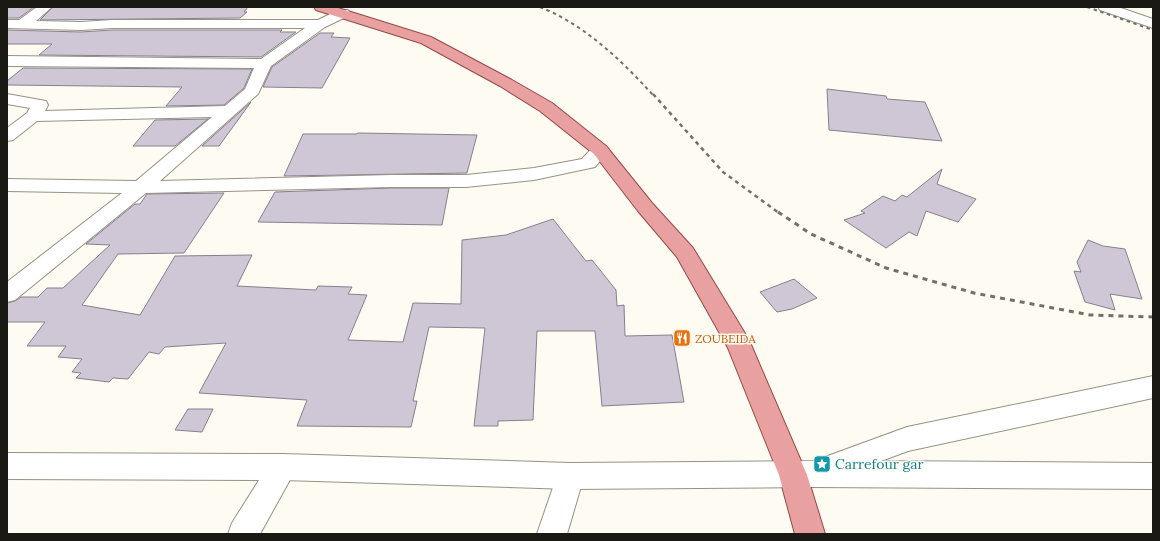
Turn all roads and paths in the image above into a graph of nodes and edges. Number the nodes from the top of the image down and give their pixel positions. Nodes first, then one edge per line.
1 (45, 7) edge
2 (1105, 7) edge
3 (320, 15) edge
4 (7, 24) edge
5 (1153, 24) edge
6 (21, 25) junction
7 (7, 61) edge
8 (264, 64) junction
9 (7, 99) edge
10 (228, 111) junction
11 (33, 116) junction
12 (7, 136) edge
13 (600, 150) junction
14 (7, 185) edge
15 (141, 187) junction
16 (7, 294) edge
17 (1153, 387) edge
18 (7, 466) edge
19 (283, 467) junction
20 (802, 475) junction
21 (570, 476) junction
22 (1153, 476) edge
23 (243, 534) edge
24 (552, 534) edge
25 (810, 534) edge

1 - 6 street
2 - 5 street
3 - 6 street
3 - 8 street
3 - 13 main road
4 - 6 street
7 - 8 street
8 - 10 street
9 - 11 street
10 - 11 street
10 - 15 street
11 - 12 street
13 - 15 street
13 - 20 main road
14 - 15 street
15 - 16 street
17 - 20 street
18 - 19 street
19 - 21 street
19 - 23 street
20 - 21 street
20 - 22 street
20 - 25 main road
21 - 24 street

